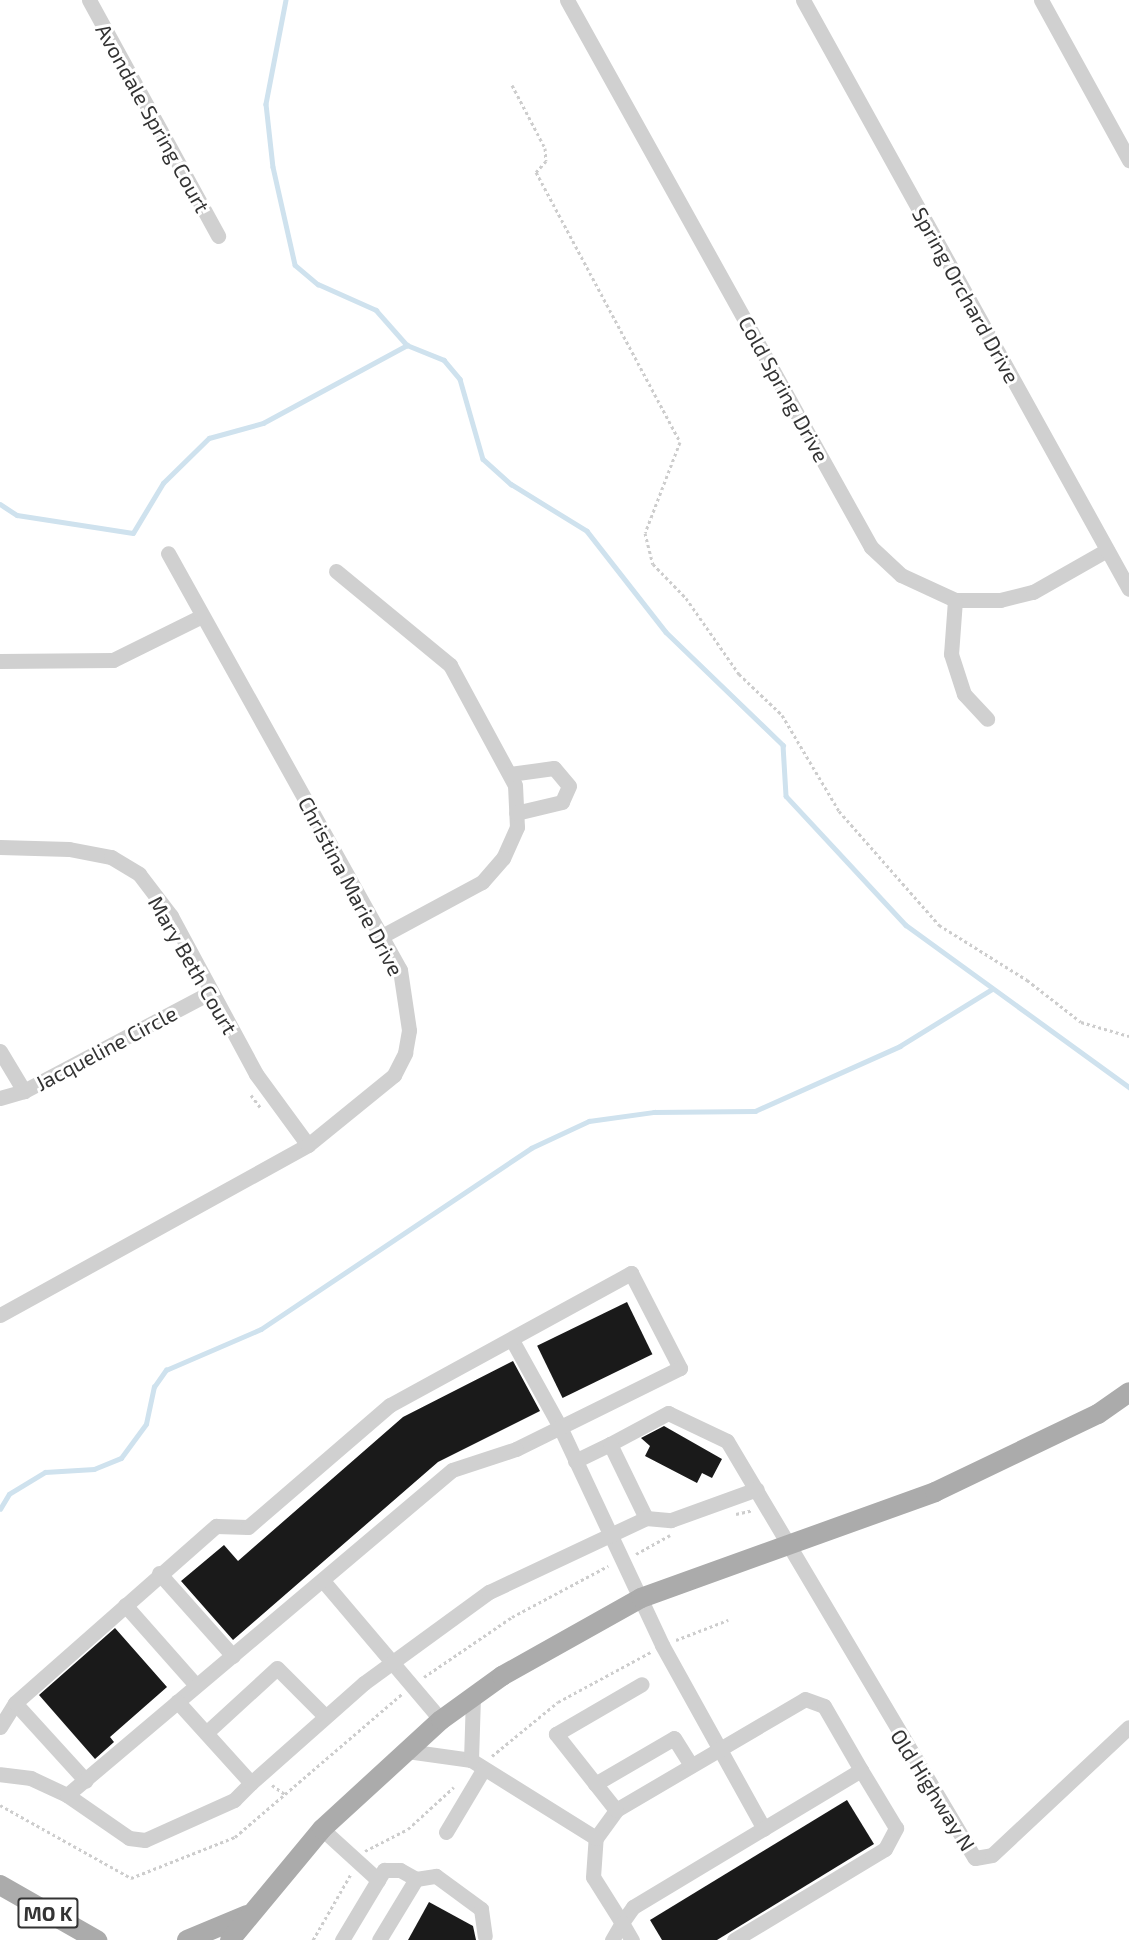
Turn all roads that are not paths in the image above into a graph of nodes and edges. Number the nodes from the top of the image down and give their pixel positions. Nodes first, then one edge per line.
1 (89, 0) edge
2 (567, 0) edge
3 (803, 0) edge
4 (1041, 0) edge
5 (1129, 160) edge
6 (218, 236) dead end
7 (1107, 550) junction
8 (168, 553) dead end
9 (336, 571) dead end
10 (1129, 589) edge
11 (955, 600) junction
12 (200, 617) junction
13 (0, 661) edge
14 (987, 719) dead end
15 (510, 774) junction
16 (516, 813) junction
17 (0, 847) edge
18 (382, 936) junction
19 (211, 992) junction
20 (0, 1051) edge
21 (24, 1091) junction
22 (0, 1098) edge
23 (308, 1145) junction
24 (0, 1315) edge
25 (512, 1340) junction
26 (1129, 1392) edge
27 (560, 1427) junction
28 (610, 1444) junction
29 (575, 1461) junction
30 (757, 1489) junction
31 (646, 1518) junction
32 (608, 1535) junction
33 (788, 1545) junction
34 (159, 1573) junction
35 (324, 1582) junction
36 (640, 1598) junction
37 (125, 1605) junction
38 (232, 1656) junction
39 (392, 1662) junction
40 (195, 1684) junction
41 (642, 1684) dead end
42 (473, 1697) junction
43 (177, 1701) junction
44 (15, 1703) junction
45 (325, 1716) junction
46 (441, 1720) junction
47 (0, 1727) edge
48 (1129, 1727) edge
49 (206, 1733) junction
50 (716, 1748) junction
51 (407, 1751) junction
52 (690, 1764) junction
53 (477, 1766) junction
54 (861, 1770) junction
55 (0, 1774) edge
56 (86, 1782) junction
57 (251, 1783) junction
58 (595, 1784) junction
59 (68, 1795) junction
60 (616, 1810) junction
61 (764, 1828) junction
62 (322, 1829) junction
63 (446, 1832) dead end
64 (596, 1838) junction
65 (416, 1879) junction
66 (378, 1880) junction
67 (0, 1885) edge
68 (252, 1913) junction
69 (622, 1923) junction
70 (485, 1936) dead end
71 (97, 1940) edge
72 (188, 1940) edge
73 (230, 1940) edge
74 (247, 1940) edge
75 (342, 1940) edge
76 (379, 1940) edge
77 (612, 1940) edge
78 (632, 1940) edge
79 (734, 1940) edge

1 - 6 street, Avondale Spring Court
2 - 11 street, Cold Spring Drive
3 - 7 street, Spring Orchard Drive
4 - 5 street
7 - 10 street, Spring Orchard Drive
7 - 11 street, Cold Spring Drive
8 - 12 street, Christina Marie Drive
9 - 15 street
11 - 14 street
12 - 13 street
12 - 18 street, Christina Marie Drive
15 - 16 street
15 - 16 street
16 - 18 street
17 - 19 street, Mary Beth Court
18 - 23 street, Christina Marie Drive
19 - 21 street, Jacqueline Circle
19 - 23 street, Mary Beth Court
20 - 21 street
21 - 22 street, Jacqueline Circle
23 - 24 street, Christina Marie Drive
25 - 27 street
25 - 27 street
25 - 34 street
26 - 33 main road
27 - 29 street
27 - 35 street
28 - 29 street
28 - 30 street
28 - 31 street
29 - 32 street
30 - 31 street
30 - 33 street
31 - 32 street
32 - 36 street
32 - 39 street
33 - 36 main road
33 - 48 street, Old Highway N
34 - 37 street
34 - 38 street
35 - 38 street
35 - 39 street
36 - 42 main road
36 - 50 street
37 - 40 street
37 - 44 street
38 - 40 street
39 - 45 street
39 - 46 street
40 - 43 street
41 - 58 street
42 - 46 main road
42 - 53 street
43 - 49 street
43 - 56 street
44 - 47 street
44 - 56 street
45 - 49 street
45 - 57 street
46 - 51 main road
49 - 57 street
50 - 52 street
50 - 54 street
50 - 61 street
51 - 53 street
51 - 62 main road
52 - 58 street
52 - 60 street
53 - 63 street
53 - 64 street
54 - 61 street
54 - 79 street
55 - 59 street
56 - 59 street
57 - 59 street
58 - 60 street
60 - 64 street
61 - 69 street
62 - 66 street
62 - 68 main road
64 - 69 street
65 - 66 street
65 - 70 street
65 - 76 street
66 - 75 street
67 - 71 main road, MO K
68 - 72 main road
68 - 73 main road
68 - 74 main road
69 - 77 street
69 - 78 street

